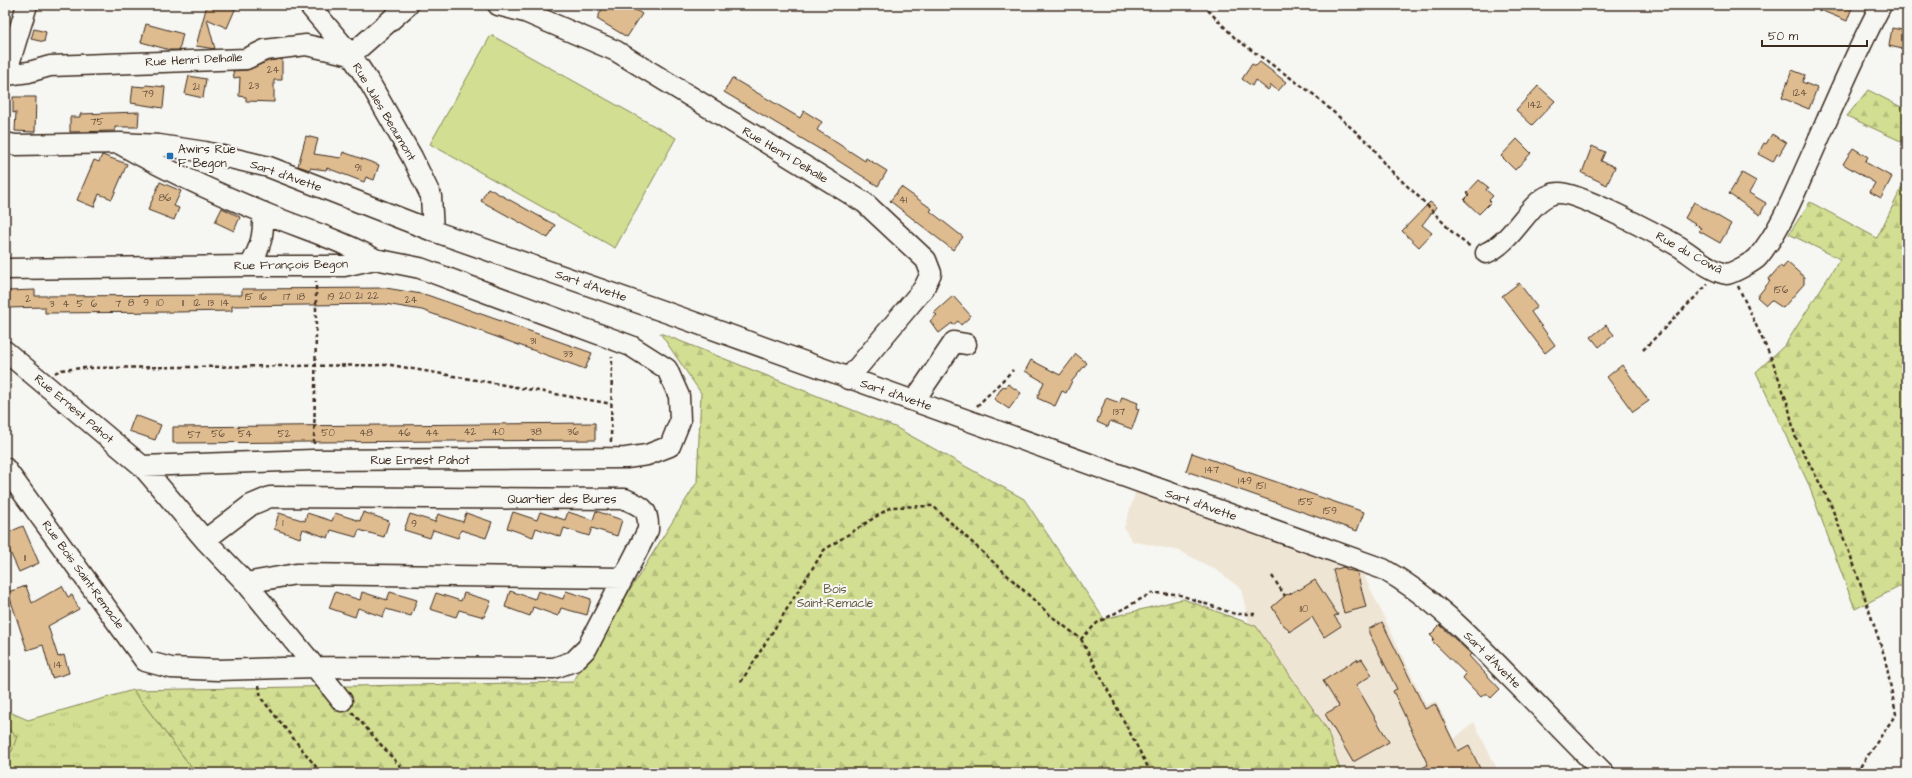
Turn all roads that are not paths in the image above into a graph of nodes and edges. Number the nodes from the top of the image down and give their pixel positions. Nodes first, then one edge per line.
1 (26, 5) edge
2 (310, 5) edge
3 (408, 5) edge
4 (498, 5) edge
5 (1881, 5) edge
6 (351, 55) junction
7 (5, 76) edge
8 (5, 143) edge
9 (120, 143) junction
10 (205, 152) junction
11 (201, 185) junction
12 (263, 212) junction
13 (433, 231) junction
14 (1486, 253) road end
15 (375, 258) junction
16 (250, 266) junction
17 (5, 269) edge
18 (966, 344) dead end
19 (5, 351) edge
20 (848, 378) junction
21 (914, 401) junction
22 (680, 421) joint
23 (142, 466) junction
24 (7, 477) edge
25 (205, 540) junction
26 (623, 578) junction
27 (246, 583) junction
28 (315, 666) junction
29 (342, 701) road end
30 (1604, 773) edge

1 - 7 street
2 - 6 street, Rue Jules Beaumont
3 - 6 street
4 - 20 street, Rue Henri Delhalle
5 - 14 street, Rue du Cowâ
6 - 7 street, Rue Henri Delhalle
6 - 13 street, Rue Jules Beaumont
8 - 9 street, Sart d'Avette
9 - 10 street, Sart d'Avette
9 - 11 street
10 - 11 street
10 - 13 street, Sart d'Avette
11 - 12 street
12 - 15 street
12 - 16 street
13 - 20 street, Sart d'Avette
15 - 16 street, Rue François Begon
15 - 22 street, Rue François Begon
16 - 17 street, Rue François Begon
18 - 21 street
19 - 23 street, Rue Ernest Pahot
20 - 21 street, Sart d'Avette
21 - 30 street, Sart d'Avette
22 - 23 street, Rue Ernest Pahot
23 - 25 street, Rue Ernest Pahot
24 - 28 street, Rue Bois Saint-Remacle
25 - 26 street, Quartier des Bures
25 - 27 street, Rue Ernest Pahot
26 - 27 street
26 - 28 street, Quartier des Bures
27 - 28 street, Rue Ernest Pahot
28 - 29 street, Rue Ernest Pahot

